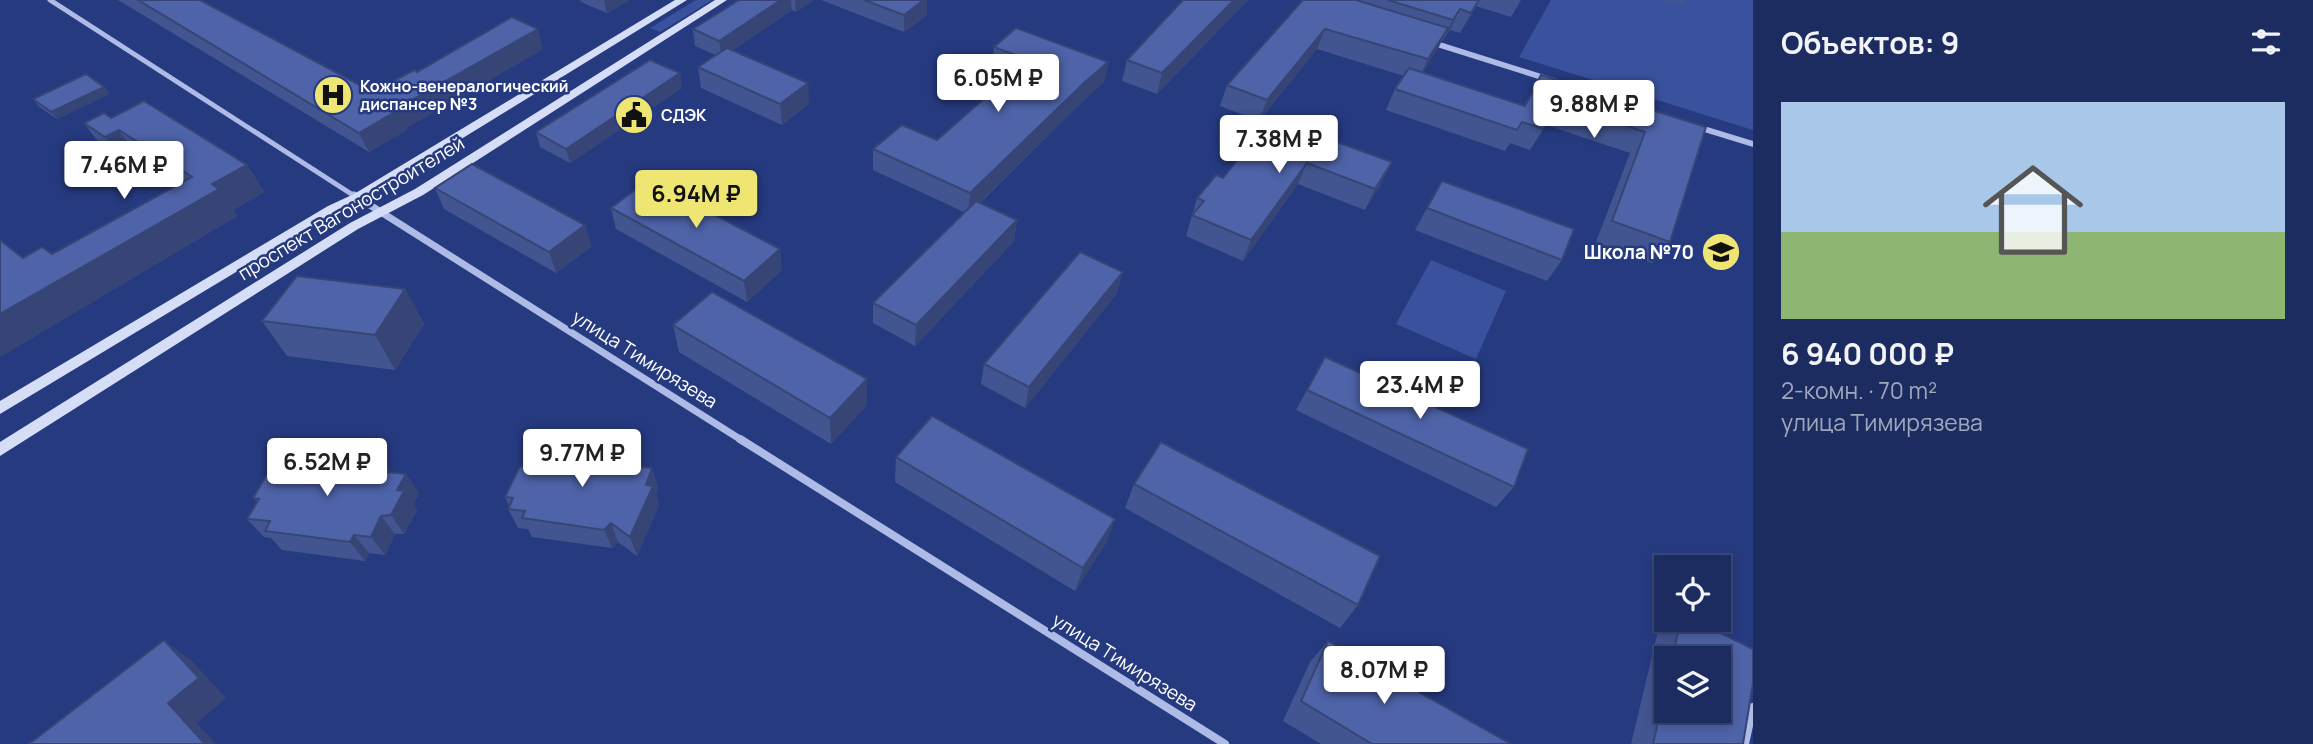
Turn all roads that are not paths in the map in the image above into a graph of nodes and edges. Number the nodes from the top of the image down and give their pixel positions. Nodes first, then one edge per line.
1 (50, 0) edge
2 (682, 0) edge
3 (722, 0) edge
4 (1416, 37) edge
5 (1561, 83) edge
6 (1676, 120) edge
7 (1753, 144) edge
8 (358, 197) junction
9 (384, 213) junction
10 (0, 408) edge
11 (0, 450) edge
12 (1753, 707) edge
13 (1225, 744) edge
14 (1745, 744) edge

1 - 8 street, улица Тимирязева
2 - 8 main road, проспект Вагоностроителей
3 - 9 main road, проспект Вагоностроителей
4 - 5 street
6 - 7 street
8 - 9 street, улица Тимирязева
8 - 10 main road, проспект Вагоностроителей
9 - 11 main road, проспект Вагоностроителей
9 - 13 street, улица Тимирязева
12 - 14 street

